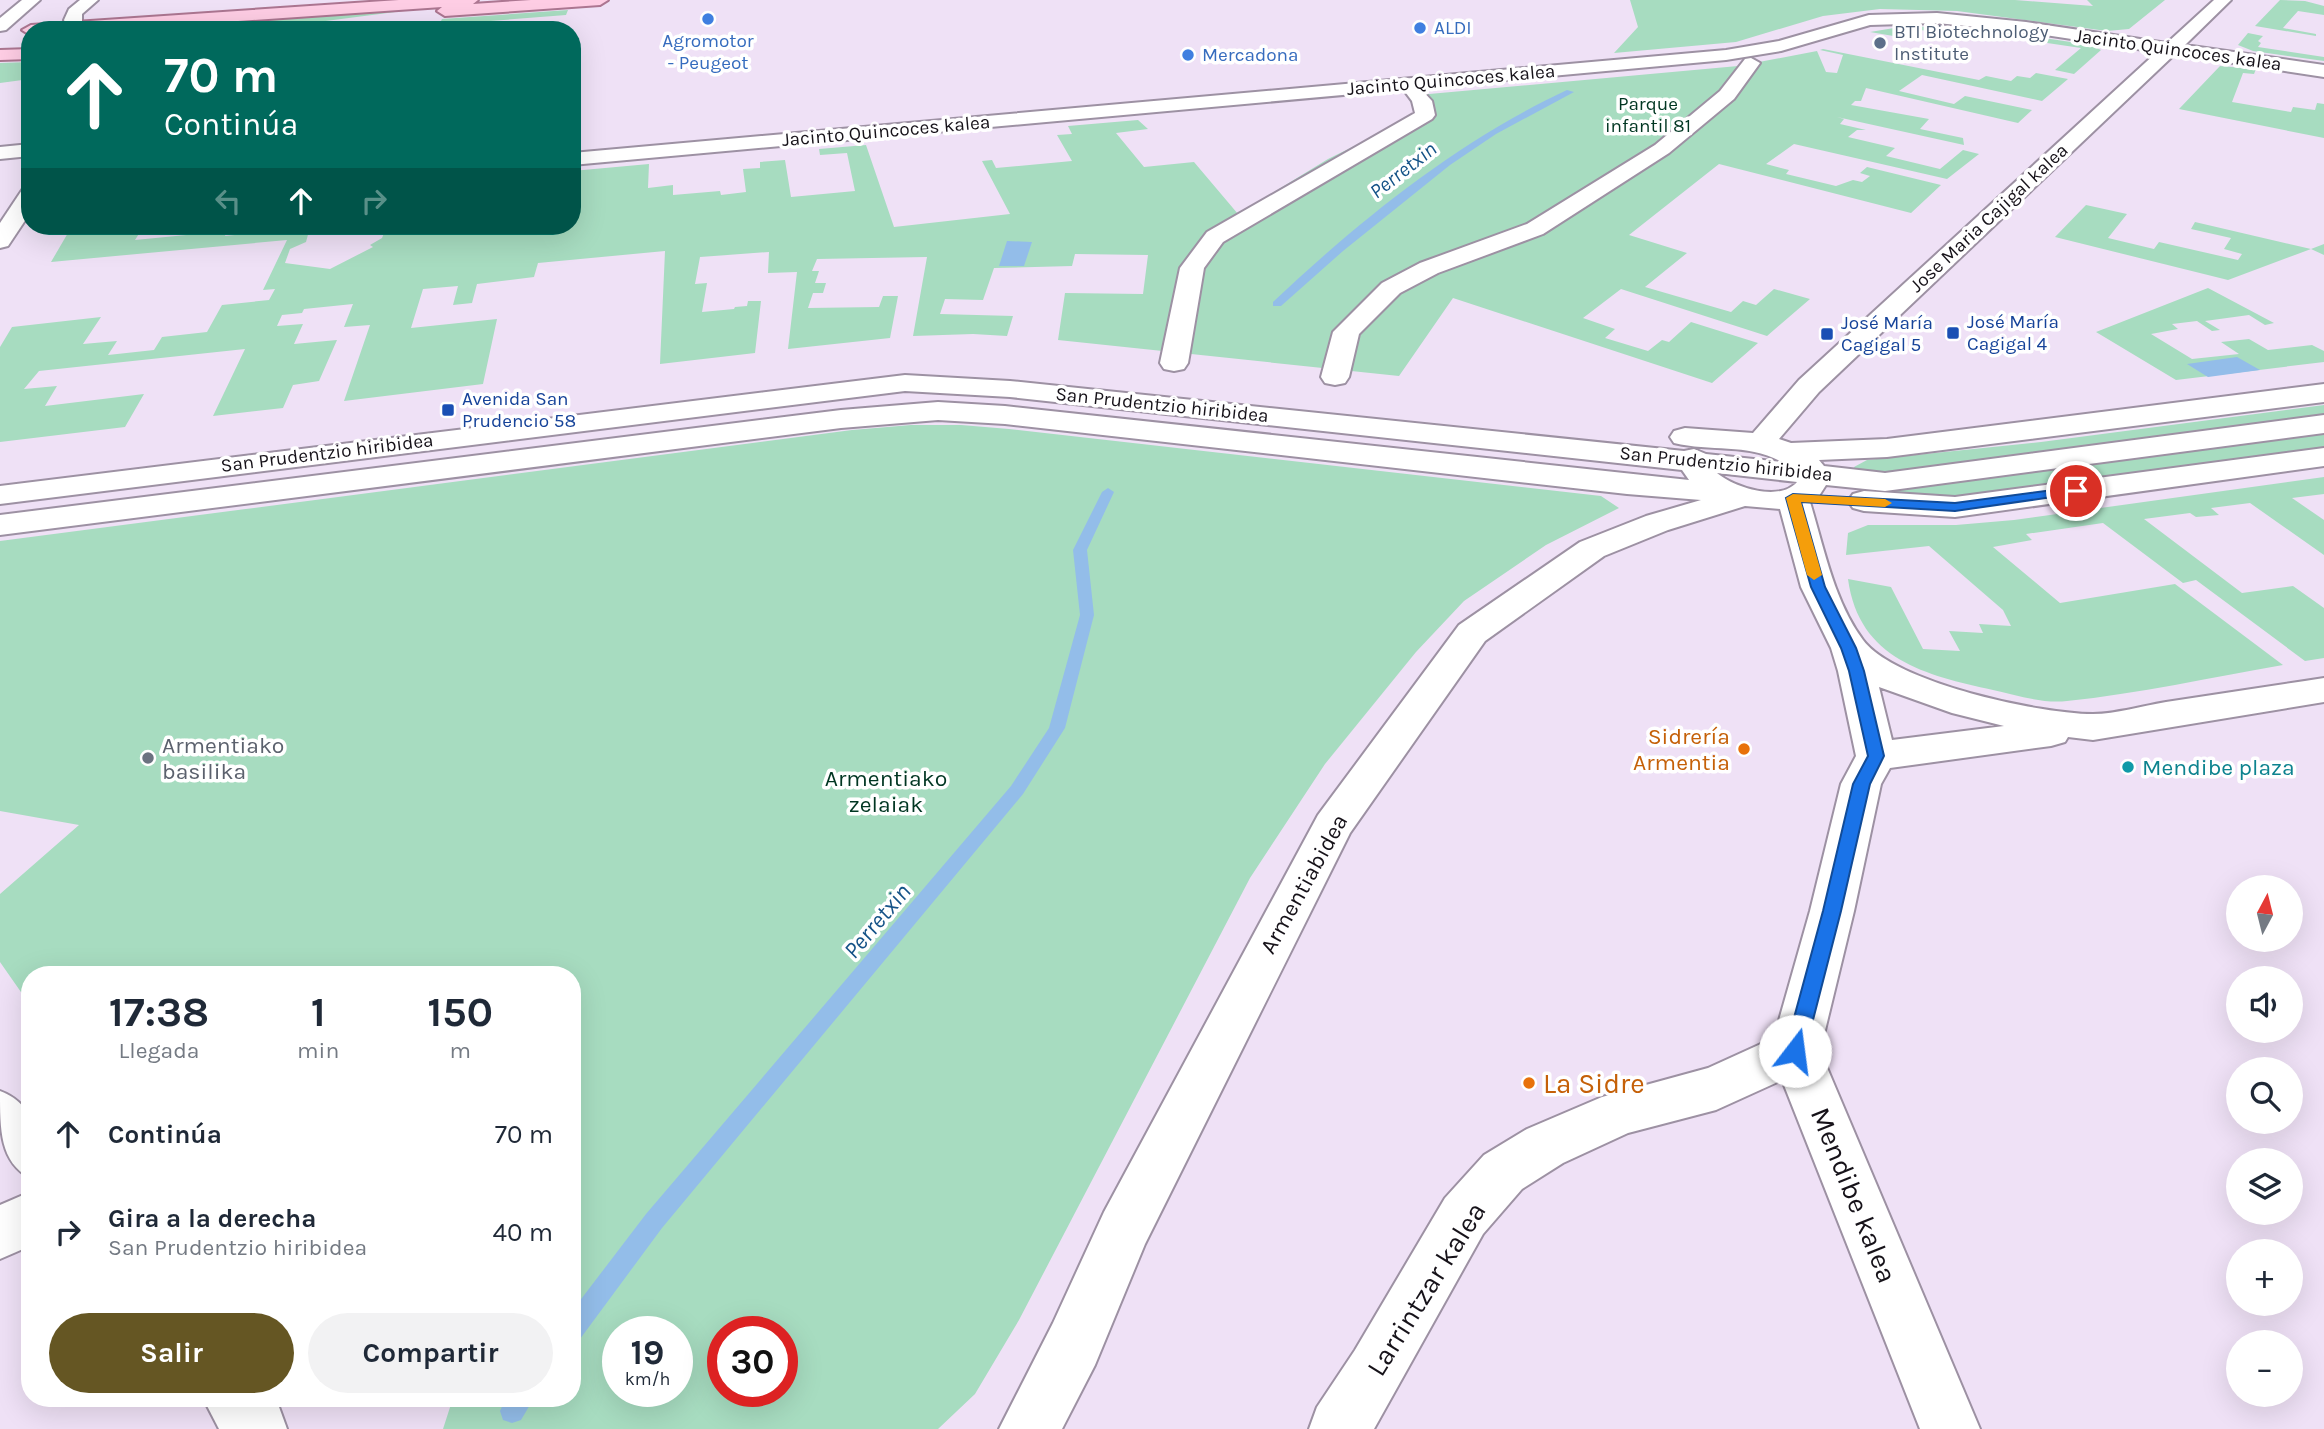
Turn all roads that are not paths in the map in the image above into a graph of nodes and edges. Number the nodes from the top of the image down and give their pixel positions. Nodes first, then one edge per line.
1 (32, 0) edge
2 (90, 0) edge
3 (470, 0) edge
4 (600, 0) edge
5 (2223, 0) edge
6 (4, 21) edge
7 (72, 21) edge
8 (162, 21) edge
9 (350, 21) edge
10 (21, 31) edge
11 (0, 32) edge
12 (2171, 48) junction
13 (21, 54) edge
14 (0, 55) edge
15 (1751, 63) dead end
16 (2324, 71) edge
17 (1416, 93) dead end
18 (21, 151) edge
19 (0, 153) edge
20 (581, 158) edge
21 (21, 203) edge
22 (0, 241) edge
23 (1174, 363) dead end
24 (1335, 377) dead end
25 (2324, 393) edge
26 (2324, 424) edge
27 (1716, 440) junction
28 (1761, 442) junction
29 (1791, 452) junction
30 (2324, 457) edge
31 (1693, 461) junction
32 (0, 472) edge
33 (1801, 490) junction
34 (0, 495) edge
35 (1737, 495) junction
36 (0, 525) edge
37 (1849, 648) junction
38 (2324, 690) edge
39 (2092, 727) junction
40 (1876, 756) junction
41 (1795, 1051) junction
42 (0, 1114) edge
43 (21, 1142) edge
44 (21, 1222) edge
45 (0, 1233) edge
46 (240, 1407) edge
47 (257, 1429) edge
48 (1029, 1429) edge
49 (1339, 1429) edge
50 (1950, 1429) edge

1 - 6 street
2 - 7 street
3 - 8 main road
4 - 9 main road
5 - 12 street, Jose Maria Cajigal kalea
10 - 11 main road
12 - 16 street, Jacinto Quincoces kalea
12 - 20 street, Jacinto Quincoces kalea
12 - 28 street, Jose Maria Cajigal kalea
13 - 14 main road
15 - 24 street
17 - 23 street
18 - 19 street
21 - 22 street
25 - 29 street, San Prudentzio hiribidea
26 - 33 street, San Prudentzio hiribidea
27 - 28 street, San Prudentzio hiribidea
27 - 31 street
27 - 32 street, San Prudentzio hiribidea
28 - 29 street, San Prudentzio hiribidea
29 - 33 street
30 - 33 street, San Prudentzio hiribidea
31 - 33 street, San Prudentzio hiribidea
31 - 34 street, San Prudentzio hiribidea
31 - 35 street
33 - 35 street, San Prudentzio hiribidea
33 - 37 street
35 - 36 street, San Prudentzio hiribidea
35 - 48 street, Armentiabidea
37 - 39 street
37 - 40 street
38 - 39 street
39 - 40 street
40 - 41 street
41 - 49 street, Larrintzar kalea
41 - 50 street, Mendibe kalea
42 - 43 street
44 - 45 street
46 - 47 street

